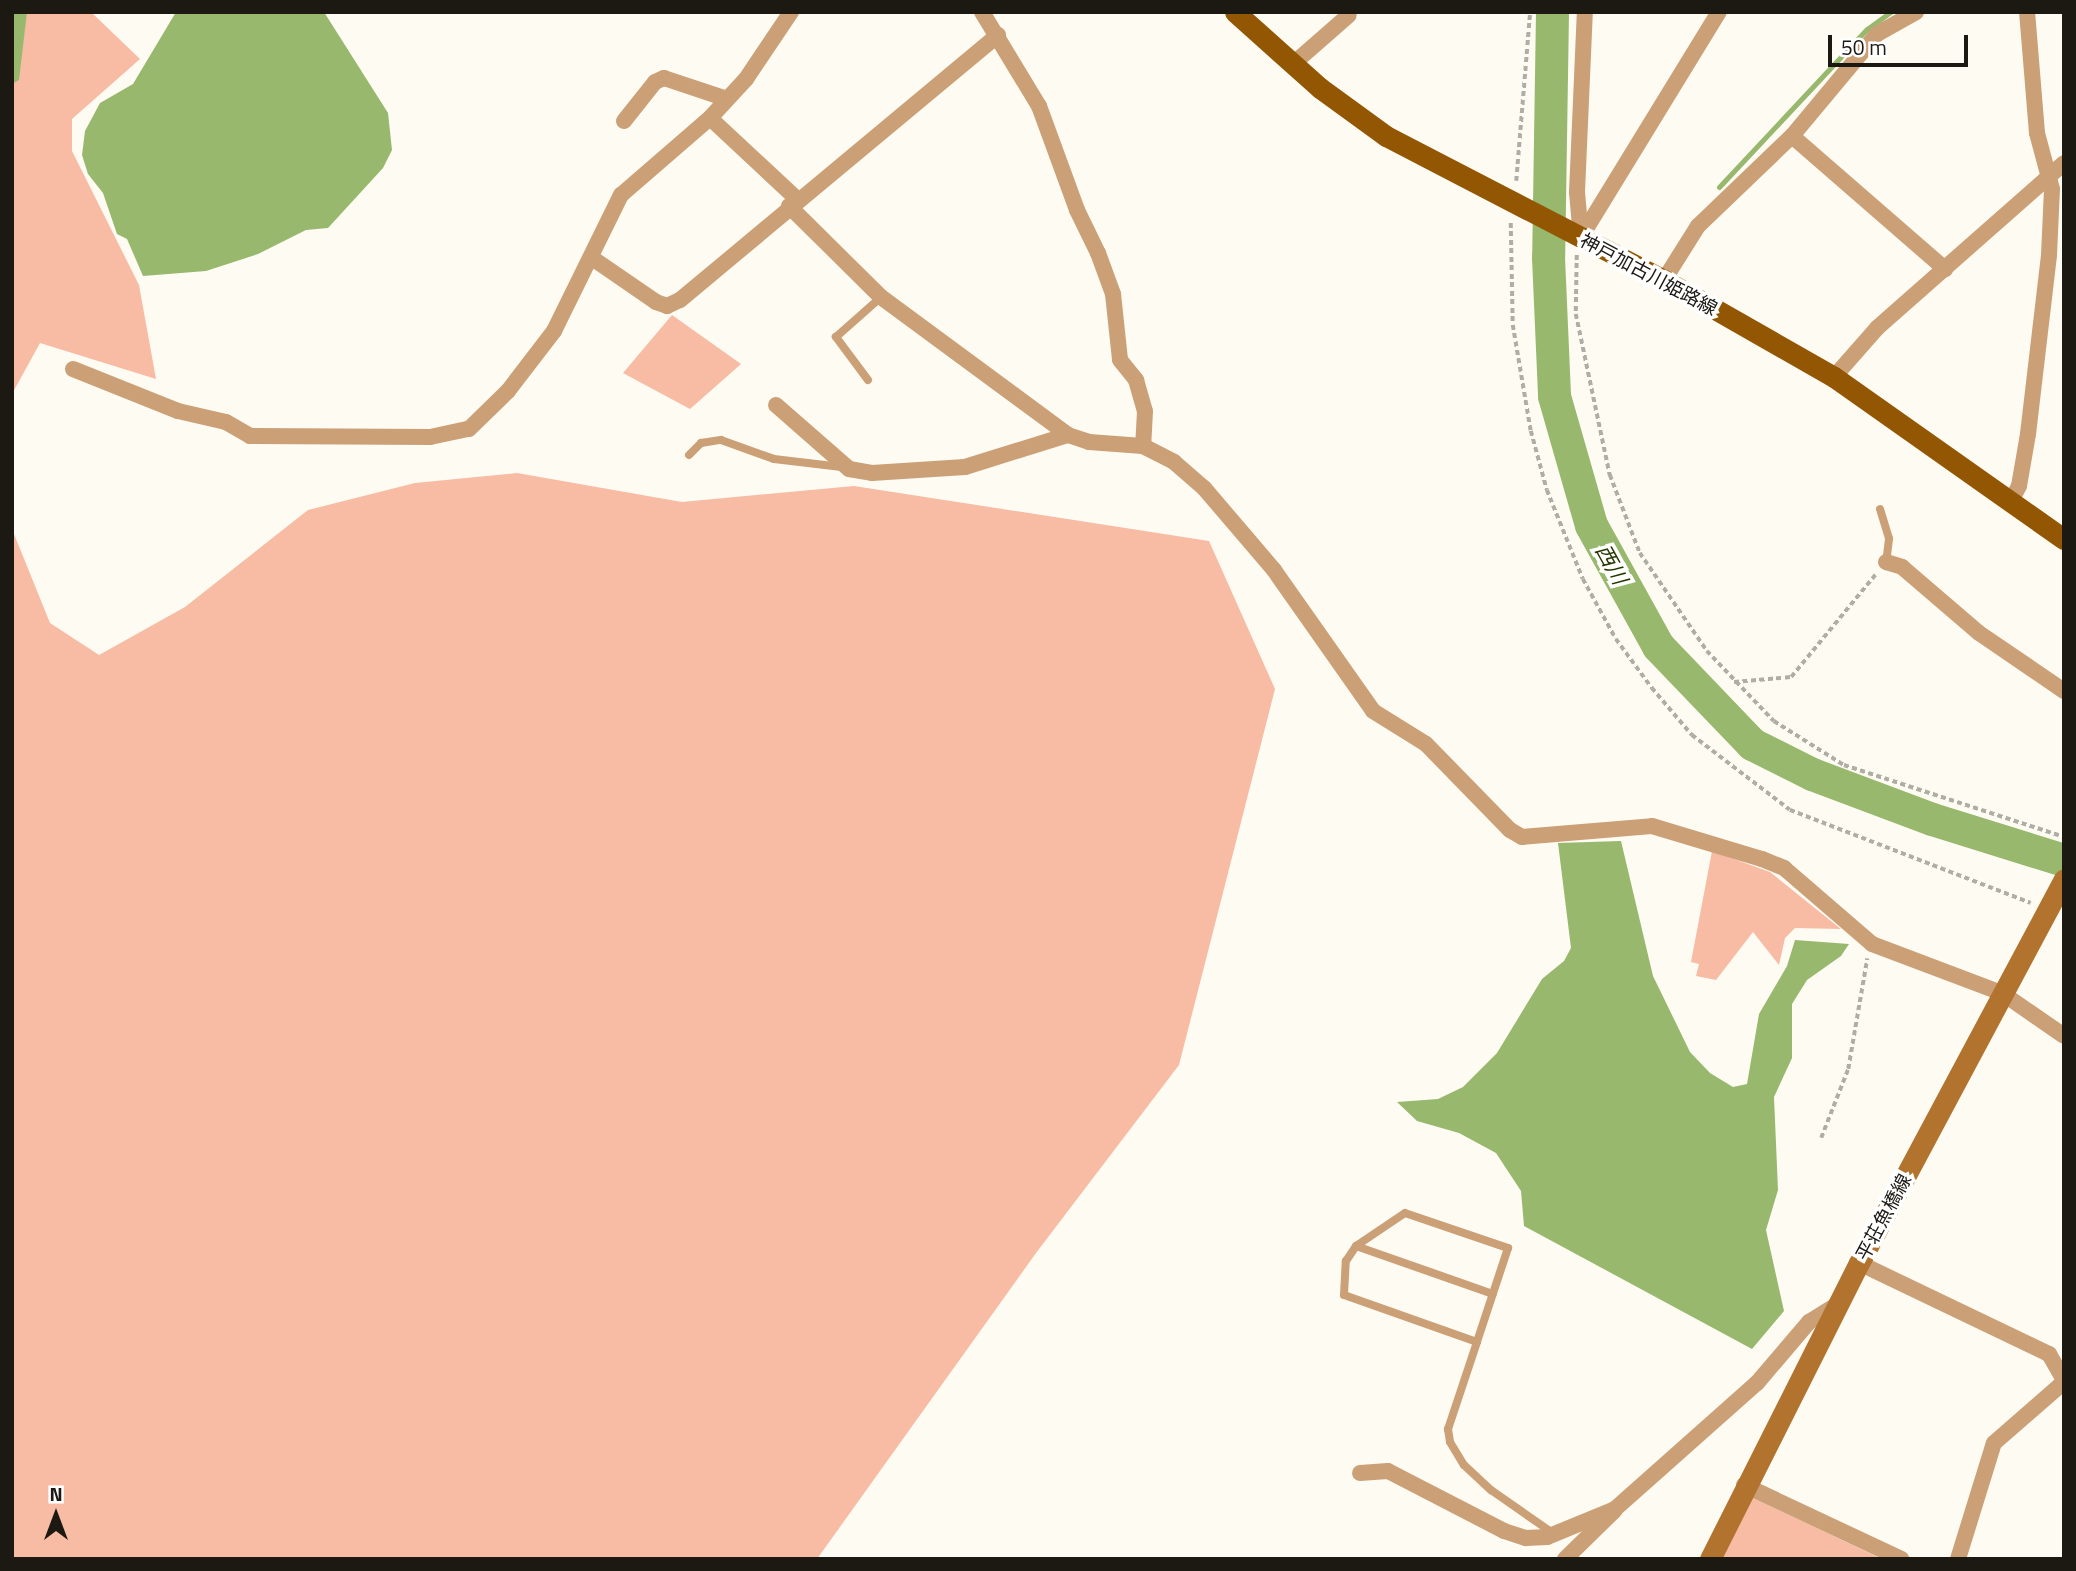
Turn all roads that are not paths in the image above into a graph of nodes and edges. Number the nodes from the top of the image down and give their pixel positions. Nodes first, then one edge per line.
1 (792, 12) edge
2 (982, 12) edge
3 (1235, 12) edge
4 (1585, 12) edge
5 (1719, 12) edge
6 (1916, 12) edge
7 (2027, 12) edge
8 (1349, 15) dead end
9 (998, 35) junction
10 (1293, 64) junction
11 (727, 99) junction
12 (710, 118) junction
13 (624, 121) dead end
14 (1792, 136) junction
15 (2064, 163) edge
16 (2049, 176) junction
17 (793, 203) junction
18 (1575, 234) junction
19 (2056, 257) edge
20 (592, 258) junction
21 (1945, 269) junction
22 (1664, 280) junction
23 (881, 297) junction
24 (73, 369) dead end
25 (1834, 377) junction
26 (868, 380) dead end
27 (776, 404) dead end
28 (1068, 435) junction
29 (1143, 446) junction
30 (689, 455) dead end
31 (849, 468) junction
32 (2011, 500) junction
33 (1880, 509) dead end
34 (2064, 539) edge
35 (1886, 562) joint
36 (2064, 691) edge
37 (2064, 880) edge
38 (2002, 993) junction
39 (2064, 1036) edge
40 (1356, 1246) junction
41 (1859, 1263) junction
42 (1493, 1294) junction
43 (1839, 1303) junction
44 (1477, 1342) junction
45 (2064, 1381) edge
46 (1360, 1473) dead end
47 (1744, 1485) junction
48 (1615, 1508) junction
49 (1554, 1534) junction
50 (1565, 1559) edge
51 (1710, 1559) edge
52 (1901, 1559) edge
53 (1958, 1559) edge

1 - 11 street
2 - 9 street
3 - 10 main road, 神戸加古川姫路線
4 - 18 street
5 - 18 street
6 - 14 street
7 - 16 street
8 - 10 street
9 - 17 street
9 - 29 street
10 - 18 main road, 神戸加古川姫路線
11 - 12 street
11 - 13 street
12 - 17 street
12 - 20 street
14 - 21 street
14 - 22 street
15 - 16 street
16 - 19 street
16 - 21 street
17 - 20 street
17 - 23 street
18 - 22 main road, 神戸加古川姫路線
19 - 32 street
20 - 24 street
21 - 25 street
22 - 25 main road, 神戸加古川姫路線
23 - 26 lane
23 - 28 street
25 - 32 main road, 神戸加古川姫路線
27 - 31 street
28 - 29 street
28 - 31 street
29 - 38 street
30 - 31 lane
32 - 34 main road, 神戸加古川姫路線
33 - 35 lane
35 - 36 street
37 - 38 main road, 平荘魚橋線
38 - 39 street
38 - 41 main road, 平荘魚橋線
40 - 42 lane
40 - 42 lane
40 - 44 lane
41 - 43 main road, 平荘魚橋線
41 - 45 street
42 - 44 lane
43 - 47 main road, 平荘魚橋線
43 - 48 street
44 - 49 lane
45 - 53 street
46 - 49 street
47 - 51 main road, 平荘魚橋線
47 - 52 street
48 - 49 street
48 - 50 street

